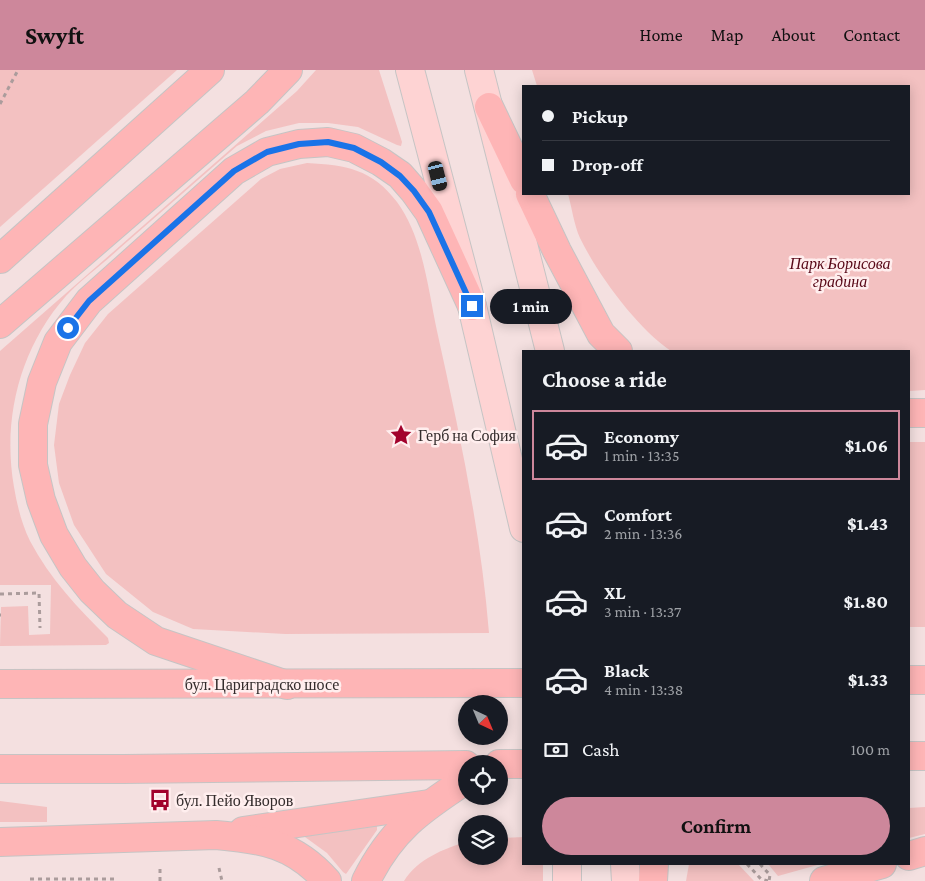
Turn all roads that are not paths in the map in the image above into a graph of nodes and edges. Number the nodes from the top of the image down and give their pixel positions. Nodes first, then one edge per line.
1 (210, 70) edge
2 (288, 70) edge
3 (410, 70) edge
4 (479, 70) edge
5 (489, 107) junction
6 (522, 176) edge
7 (530, 195) edge
8 (0, 259) edge
9 (472, 306) junction
10 (0, 324) edge
11 (550, 350) edge
12 (617, 350) edge
13 (910, 413) edge
14 (925, 413) edge
15 (522, 519) edge
16 (910, 680) edge
17 (925, 680) edge
18 (522, 683) edge
19 (0, 684) edge
20 (287, 685) junction
21 (910, 756) edge
22 (925, 756) edge
23 (508, 764) edge
24 (522, 764) edge
25 (458, 765) edge
26 (0, 769) edge
27 (458, 785) edge
28 (429, 804) junction
29 (216, 835) junction
30 (0, 842) edge
31 (925, 851) edge
32 (910, 856) edge
33 (567, 865) edge
34 (625, 865) edge
35 (654, 865) edge
36 (879, 865) edge
37 (327, 881) edge
38 (366, 881) edge
39 (567, 881) edge
40 (626, 881) edge
41 (653, 881) edge
42 (824, 881) edge

1 - 8 highway
2 - 10 highway
3 - 9 main road
4 - 5 main road
5 - 6 highway
5 - 11 main road
7 - 12 highway
9 - 15 main road
9 - 20 highway
13 - 14 highway
16 - 17 highway
18 - 20 highway, бул. Цариградско шосе
19 - 20 highway, бул. Цариградско шосе
21 - 22 highway
23 - 24 highway
25 - 26 highway
27 - 28 highway
28 - 29 highway
28 - 38 highway
29 - 30 highway
29 - 37 highway
31 - 32 highway
33 - 39 main road
34 - 40 main road
35 - 41 highway
36 - 42 highway

